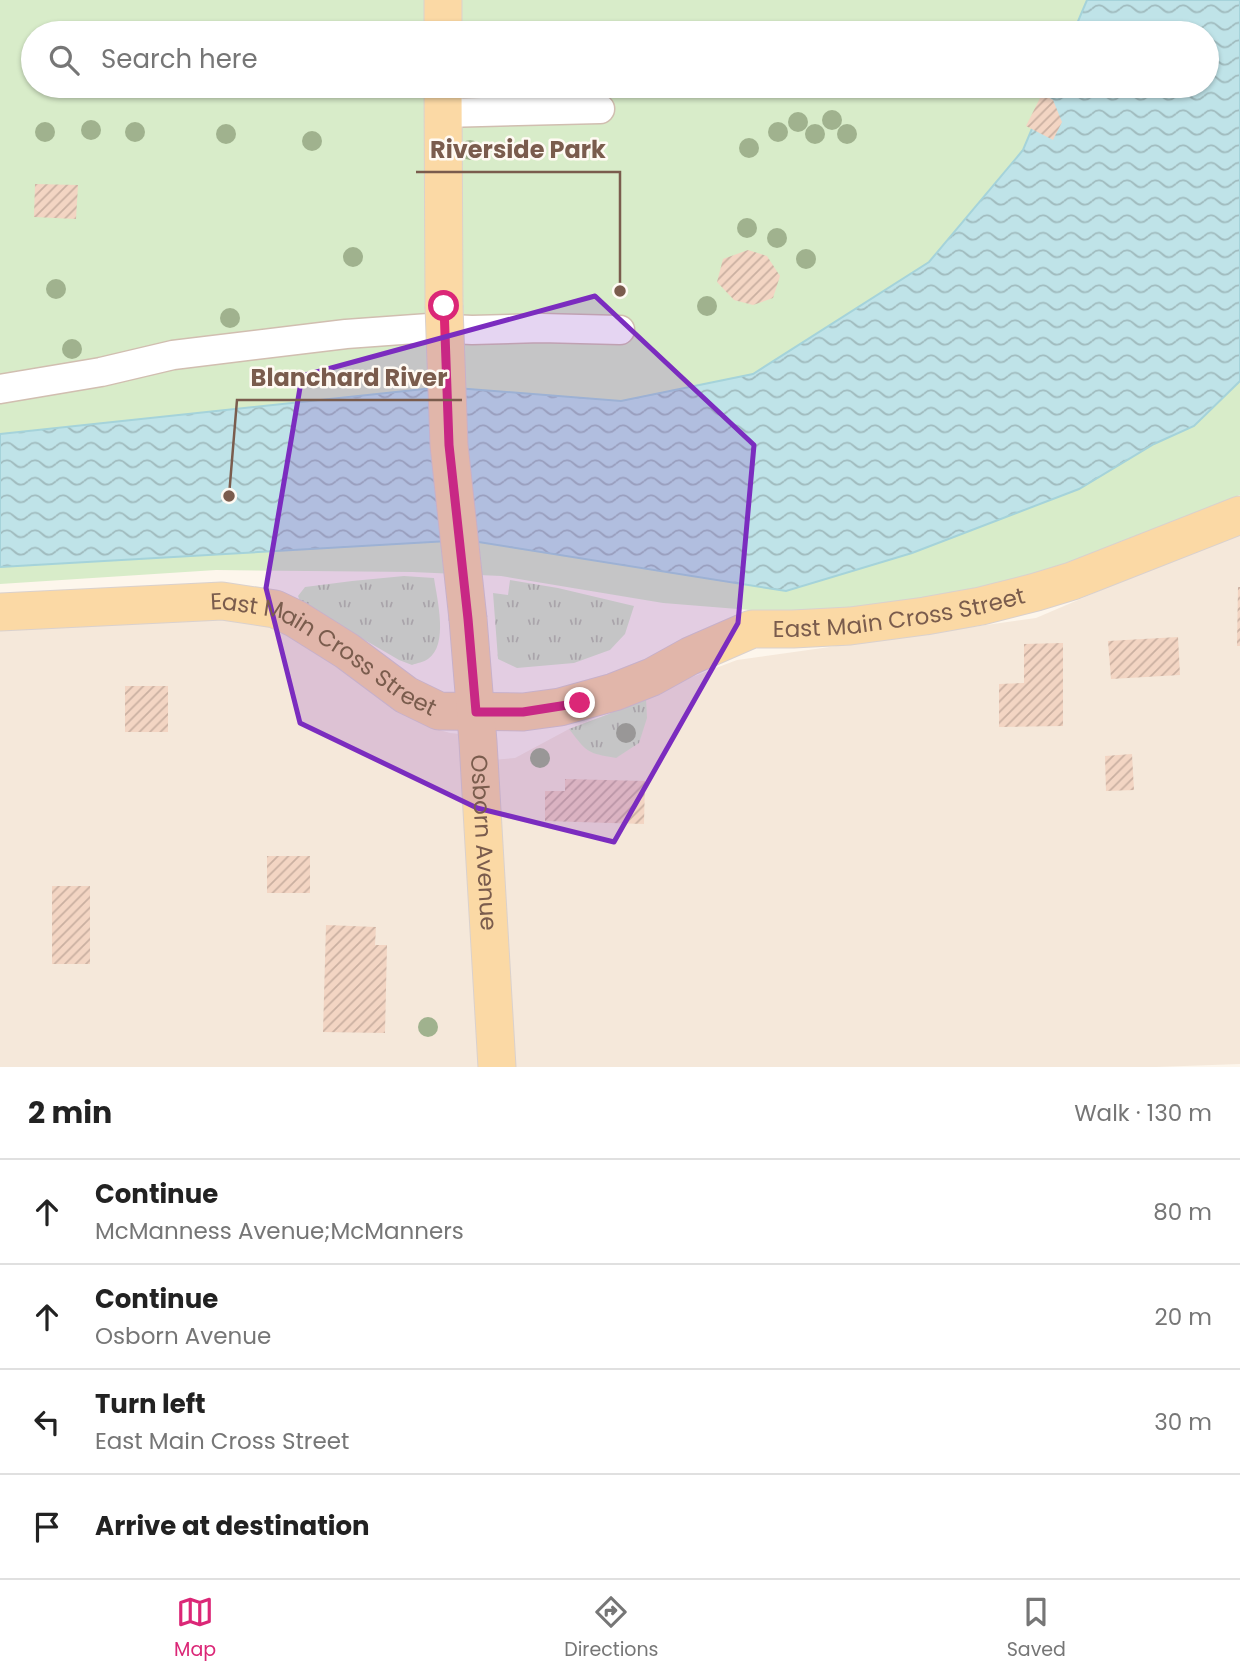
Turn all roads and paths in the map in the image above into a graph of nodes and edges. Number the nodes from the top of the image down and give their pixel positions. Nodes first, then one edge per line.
1 (443, 0) edge
2 (443, 21) edge
3 (443, 99) edge
4 (600, 109) dead end
5 (620, 330) dead end
6 (0, 389) edge
7 (1240, 514) edge
8 (0, 612) edge
9 (476, 712) junction
10 (497, 1067) edge

1 - 2 main road
3 - 4 street
3 - 9 main road, Osborn Avenue, bridge
5 - 6 street
7 - 9 main road, East Main Cross Street
8 - 9 main road, East Main Cross Street
9 - 10 main road, Osborn Avenue

